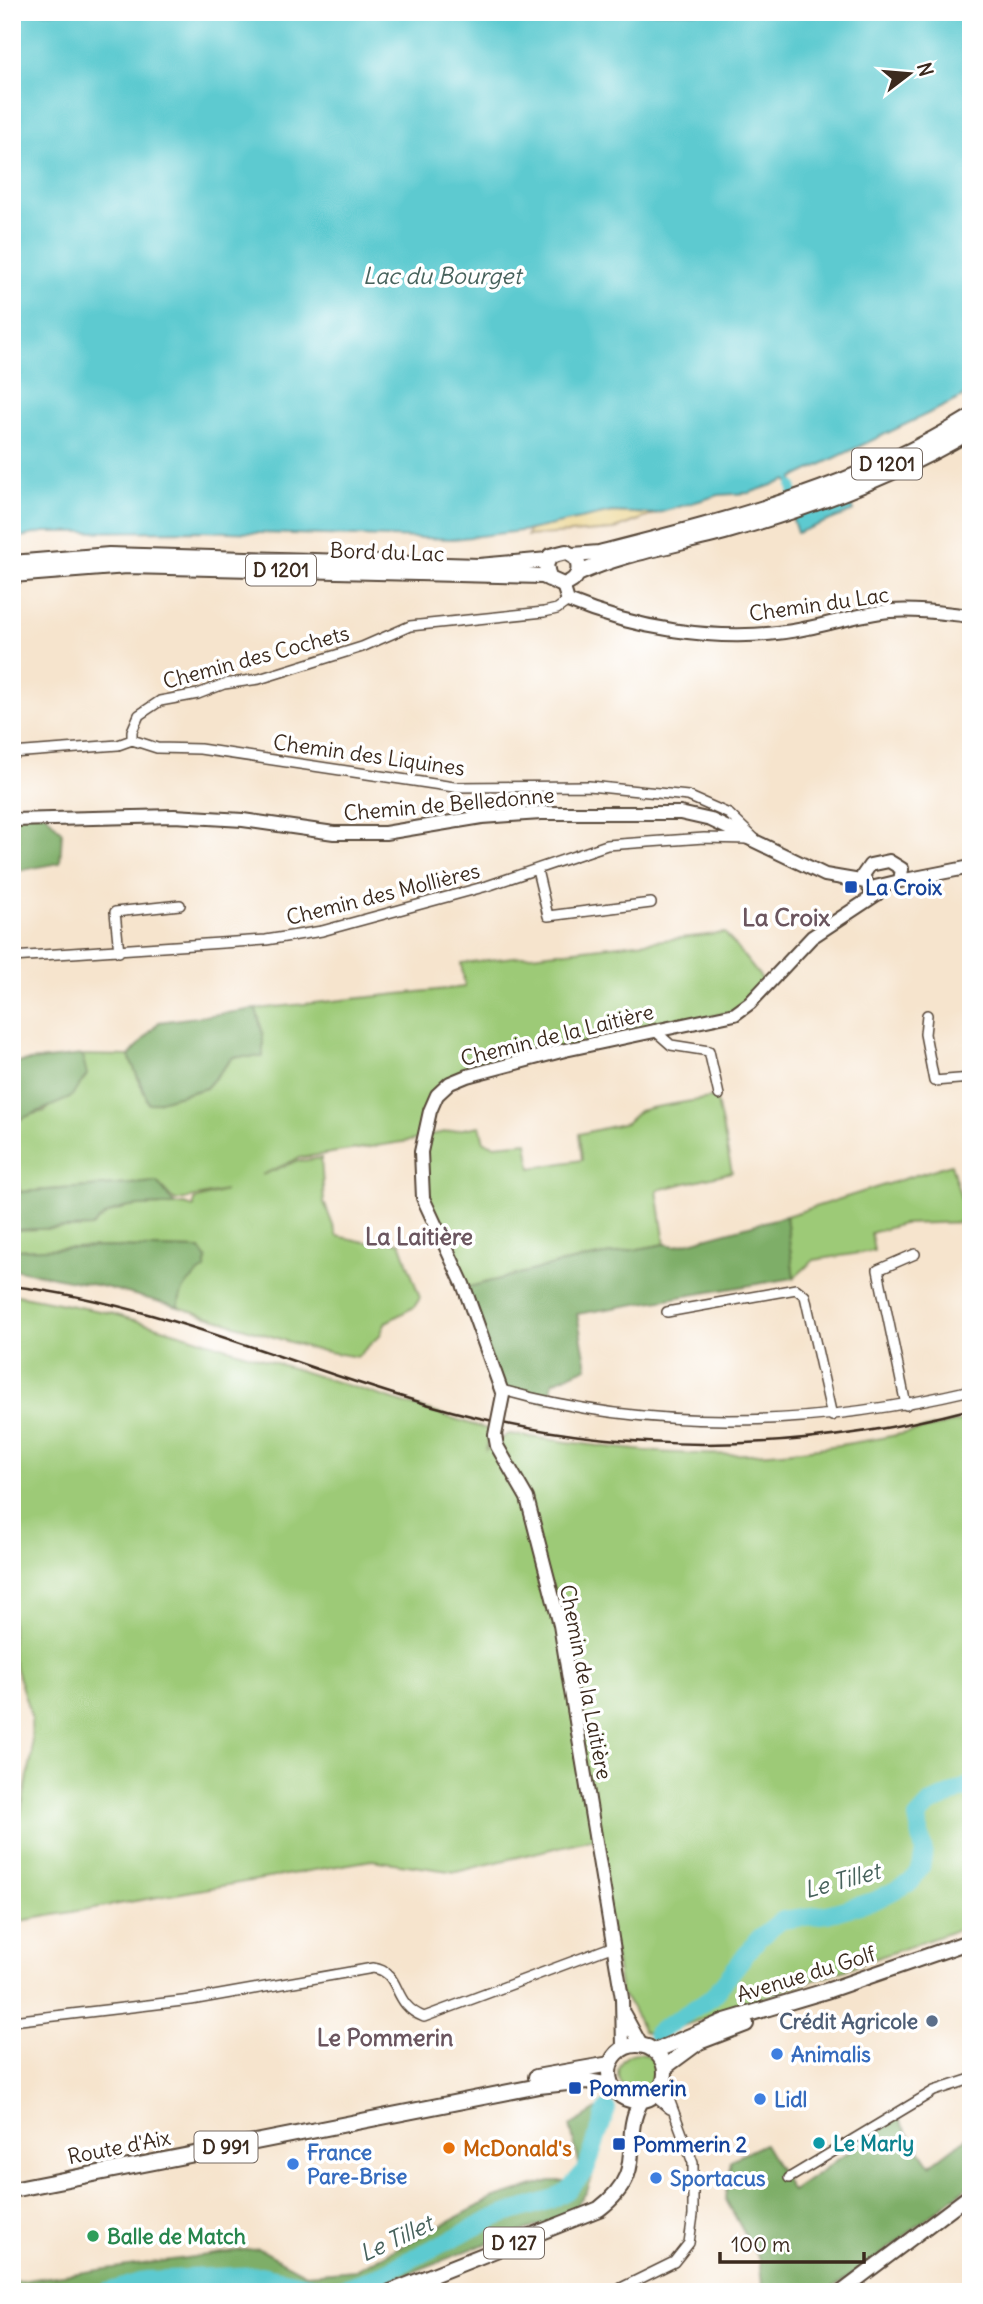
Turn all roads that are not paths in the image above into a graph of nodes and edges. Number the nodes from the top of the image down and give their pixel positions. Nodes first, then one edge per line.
1 (971, 417) edge
2 (971, 430) edge
3 (796, 504) junction
4 (573, 555) junction
5 (548, 560) junction
6 (12, 563) edge
7 (578, 573) junction
8 (12, 575) edge
9 (549, 579) junction
10 (563, 585) junction
11 (568, 601) junction
12 (971, 616) edge
13 (132, 740) junction
14 (12, 753) edge
15 (12, 820) edge
16 (756, 840) junction
17 (971, 867) edge
18 (537, 870) junction
19 (901, 875) junction
20 (870, 882) junction
21 (651, 902) dead end
22 (180, 905) dead end
23 (119, 952) junction
24 (12, 957) edge
25 (927, 1015) dead end
26 (654, 1030) junction
27 (971, 1078) edge
28 (719, 1095) dead end
29 (915, 1254) dead end
30 (667, 1312) dead end
31 (971, 1390) edge
32 (503, 1393) junction
33 (906, 1405) junction
34 (832, 1416) junction
35 (971, 1941) edge
36 (614, 1946) junction
37 (971, 1949) edge
38 (622, 2011) junction
39 (12, 2021) edge
40 (641, 2045) junction
41 (623, 2048) junction
42 (655, 2051) junction
43 (610, 2064) junction
44 (665, 2067) junction
45 (971, 2079) edge
46 (663, 2083) junction
47 (611, 2085) junction
48 (622, 2097) junction
49 (648, 2098) junction
50 (441, 2104) junction
51 (674, 2112) junction
52 (626, 2177) junction
53 (789, 2178) dead end
54 (12, 2190) edge
55 (971, 2194) edge
56 (390, 2292) edge
57 (613, 2292) edge
58 (841, 2292) edge

1 - 3 main road, D 1201
2 - 3 main road, D 1201
3 - 4 main road, D 1201
3 - 7 main road, D 1201
4 - 5 main road
4 - 7 main road
5 - 6 main road, Bord du Lac / D 1201
5 - 9 main road
7 - 10 main road
8 - 9 main road, Bord du Lac / D 1201
9 - 10 main road
10 - 11 main road
11 - 12 main road, Chemin du Lac
11 - 13 street, Chemin des Cochets
13 - 14 street
13 - 16 street, Chemin des Liquines
15 - 16 main road, Chemin de Belledonne
16 - 18 street, Chemin des Mollières
16 - 20 main road, Chemin de Belledonne
17 - 19 main road
18 - 21 street
18 - 23 street, Chemin des Mollières
19 - 20 main road
19 - 20 main road
20 - 26 main road, Chemin de la Laitière
22 - 23 street
23 - 24 street, Chemin des Mollières
25 - 27 street
26 - 28 street
26 - 32 main road, Chemin de la Laitière
29 - 33 street
30 - 34 street
31 - 33 street
32 - 34 street
32 - 36 main road, Chemin de la Laitière, bridge
33 - 34 street
35 - 42 main road, Avenue du Golf
36 - 38 main road, Chemin de la Laitière
36 - 39 street
37 - 44 main road, Avenue du Golf
38 - 40 main road, Chemin de la Laitière
38 - 41 main road, Chemin de la Laitière
40 - 41 main road
40 - 42 main road
41 - 43 main road
42 - 44 main road
43 - 47 main road
43 - 50 main road, Route d'Aix / D 991
44 - 46 main road
45 - 53 street
46 - 49 main road
46 - 51 street
47 - 48 main road
47 - 50 main road, Route d'Aix / D 991
48 - 49 main road
48 - 52 main road
49 - 51 street
49 - 52 main road, D 127
50 - 54 main road, Route d'Aix / D 991
51 - 57 street
52 - 56 main road, D 127
55 - 58 main road

